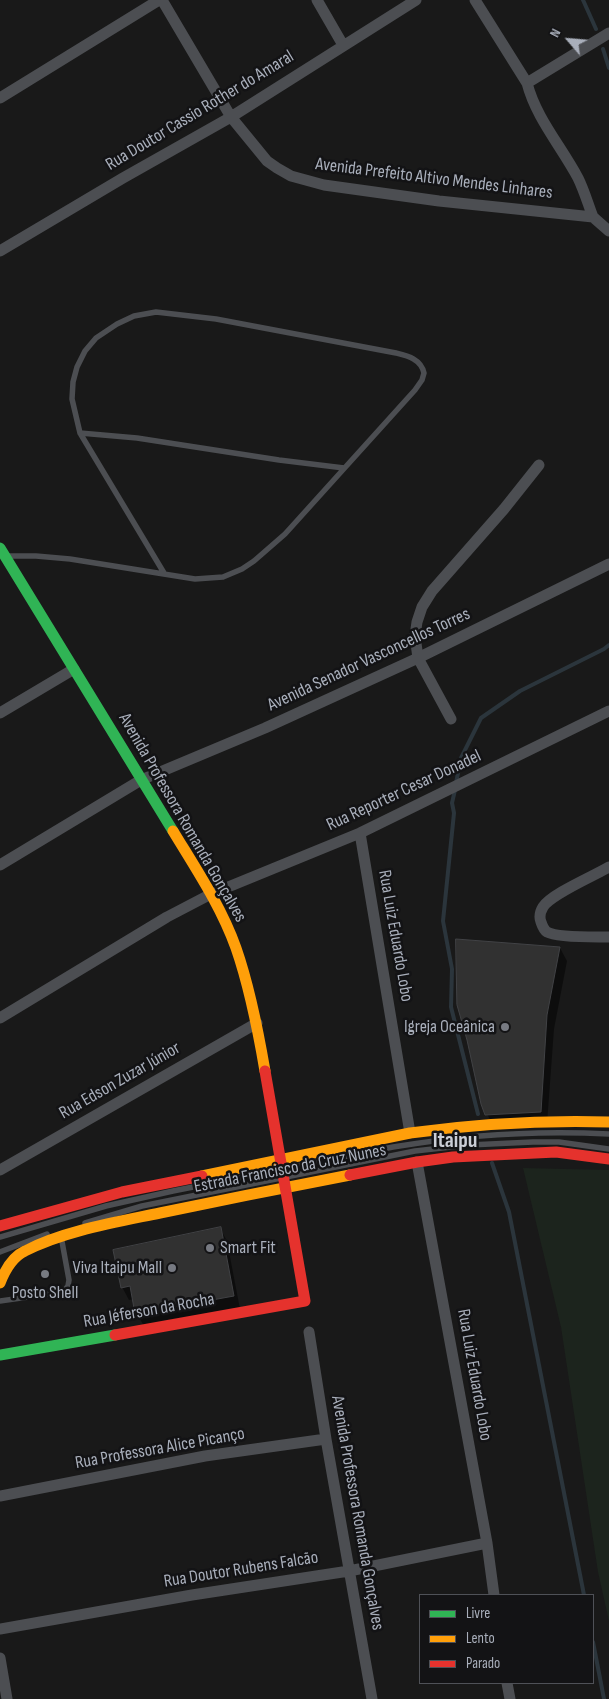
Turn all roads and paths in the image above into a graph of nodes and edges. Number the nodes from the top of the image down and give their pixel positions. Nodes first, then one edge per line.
1 (161, 0) edge
2 (317, 0) edge
3 (416, 0) edge
4 (475, 0) edge
5 (609, 33) edge
6 (343, 45) junction
7 (527, 83) junction
8 (0, 98) edge
9 (231, 116) junction
10 (594, 217) junction
11 (609, 230) edge
12 (0, 251) edge
13 (80, 433) junction
14 (539, 465) dead end
15 (344, 468) junction
16 (2, 554) edge
17 (609, 564) edge
18 (164, 573) junction
19 (418, 658) junction
20 (74, 669) junction
21 (609, 710) edge
22 (0, 713) edge
23 (451, 718) dead end
24 (141, 780) junction
25 (360, 834) junction
26 (0, 865) edge
27 (609, 867) edge
28 (211, 894) junction
29 (609, 937) edge
30 (0, 1018) edge
31 (257, 1023) junction
32 (609, 1122) edge
33 (410, 1133) junction
34 (609, 1134) edge
35 (609, 1149) edge
36 (609, 1159) edge
37 (417, 1162) junction
38 (0, 1170) edge
39 (283, 1173) junction
40 (0, 1226) edge
41 (61, 1236) junction
42 (0, 1237) edge
43 (0, 1252) edge
44 (0, 1283) edge
45 (0, 1301) edge
46 (305, 1301) joint
47 (310, 1332) dead end
48 (0, 1355) edge
49 (326, 1439) junction
50 (0, 1496) edge
51 (487, 1543) junction
52 (349, 1571) junction
53 (494, 1594) edge
54 (0, 1629) edge
55 (0, 1658) edge
56 (508, 1684) edge
57 (7, 1699) edge
58 (372, 1699) edge
59 (510, 1699) edge

1 - 8 street
1 - 9 street, Avenida Prefeito Altivo Mendes Linhares
2 - 6 street
3 - 6 street, Rua Doutor Cassio Rother do Amaral
4 - 7 street
5 - 7 street
6 - 9 street, Rua Doutor Cassio Rother do Amaral
7 - 10 street
9 - 10 street, Avenida Prefeito Altivo Mendes Linhares
9 - 12 street, Rua Doutor Cassio Rother do Amaral
10 - 11 street
13 - 15 lane
13 - 15 lane
13 - 18 lane
14 - 19 street
15 - 18 lane
16 - 18 lane
16 - 20 main road, Avenida Professora Romanda Gonçalves
17 - 19 street, Avenida Senador Vasconcellos Torres
19 - 23 street
19 - 24 street, Avenida Senador Vasconcellos Torres
20 - 22 street
20 - 24 main road, Avenida Professora Romanda Gonçalves
21 - 25 street, Rua Reporter Cesar Donadel
24 - 26 street, Avenida Senador Vasconcellos Torres
24 - 28 main road, Avenida Professora Romanda Gonçalves
25 - 28 street, Rua Reporter Cesar Donadel
25 - 33 street, Rua Luiz Eduardo Lobo
27 - 29 street
28 - 30 street, Rua Reporter Cesar Donadel
28 - 31 main road, Avenida Professora Romanda Gonçalves
31 - 38 street, Rua Edson Zuzar Júnior
31 - 39 main road, Avenida Professora Romanda Gonçalves
32 - 33 main road, Estrada Francisco da Cruz Nunes
33 - 39 main road, Estrada Francisco da Cruz Nunes
34 - 39 lane
35 - 39 lane
36 - 37 main road, Estrada Francisco da Cruz Nunes
37 - 39 main road, Estrada Francisco da Cruz Nunes
37 - 51 street, Rua Luiz Eduardo Lobo
39 - 40 main road, Estrada Francisco da Cruz Nunes
39 - 41 main road, Estrada Francisco da Cruz Nunes
39 - 42 lane
39 - 43 lane
39 - 46 main road, Avenida Professora Romanda Gonçalves
41 - 44 main road, Estrada Francisco da Cruz Nunes
41 - 45 lane
46 - 48 main road, Rua Jéferson da Rocha
47 - 49 street, Avenida Professora Romanda Gonçalves
49 - 50 street, Rua Professora Alice Picanço
49 - 52 street, Avenida Professora Romanda Gonçalves
51 - 52 street, Rua Doutor Rubens Falcão
51 - 53 street, Rua Luiz Eduardo Lobo
52 - 54 street, Rua Doutor Rubens Falcão
52 - 58 street, Avenida Professora Romanda Gonçalves
55 - 57 street
56 - 59 street

